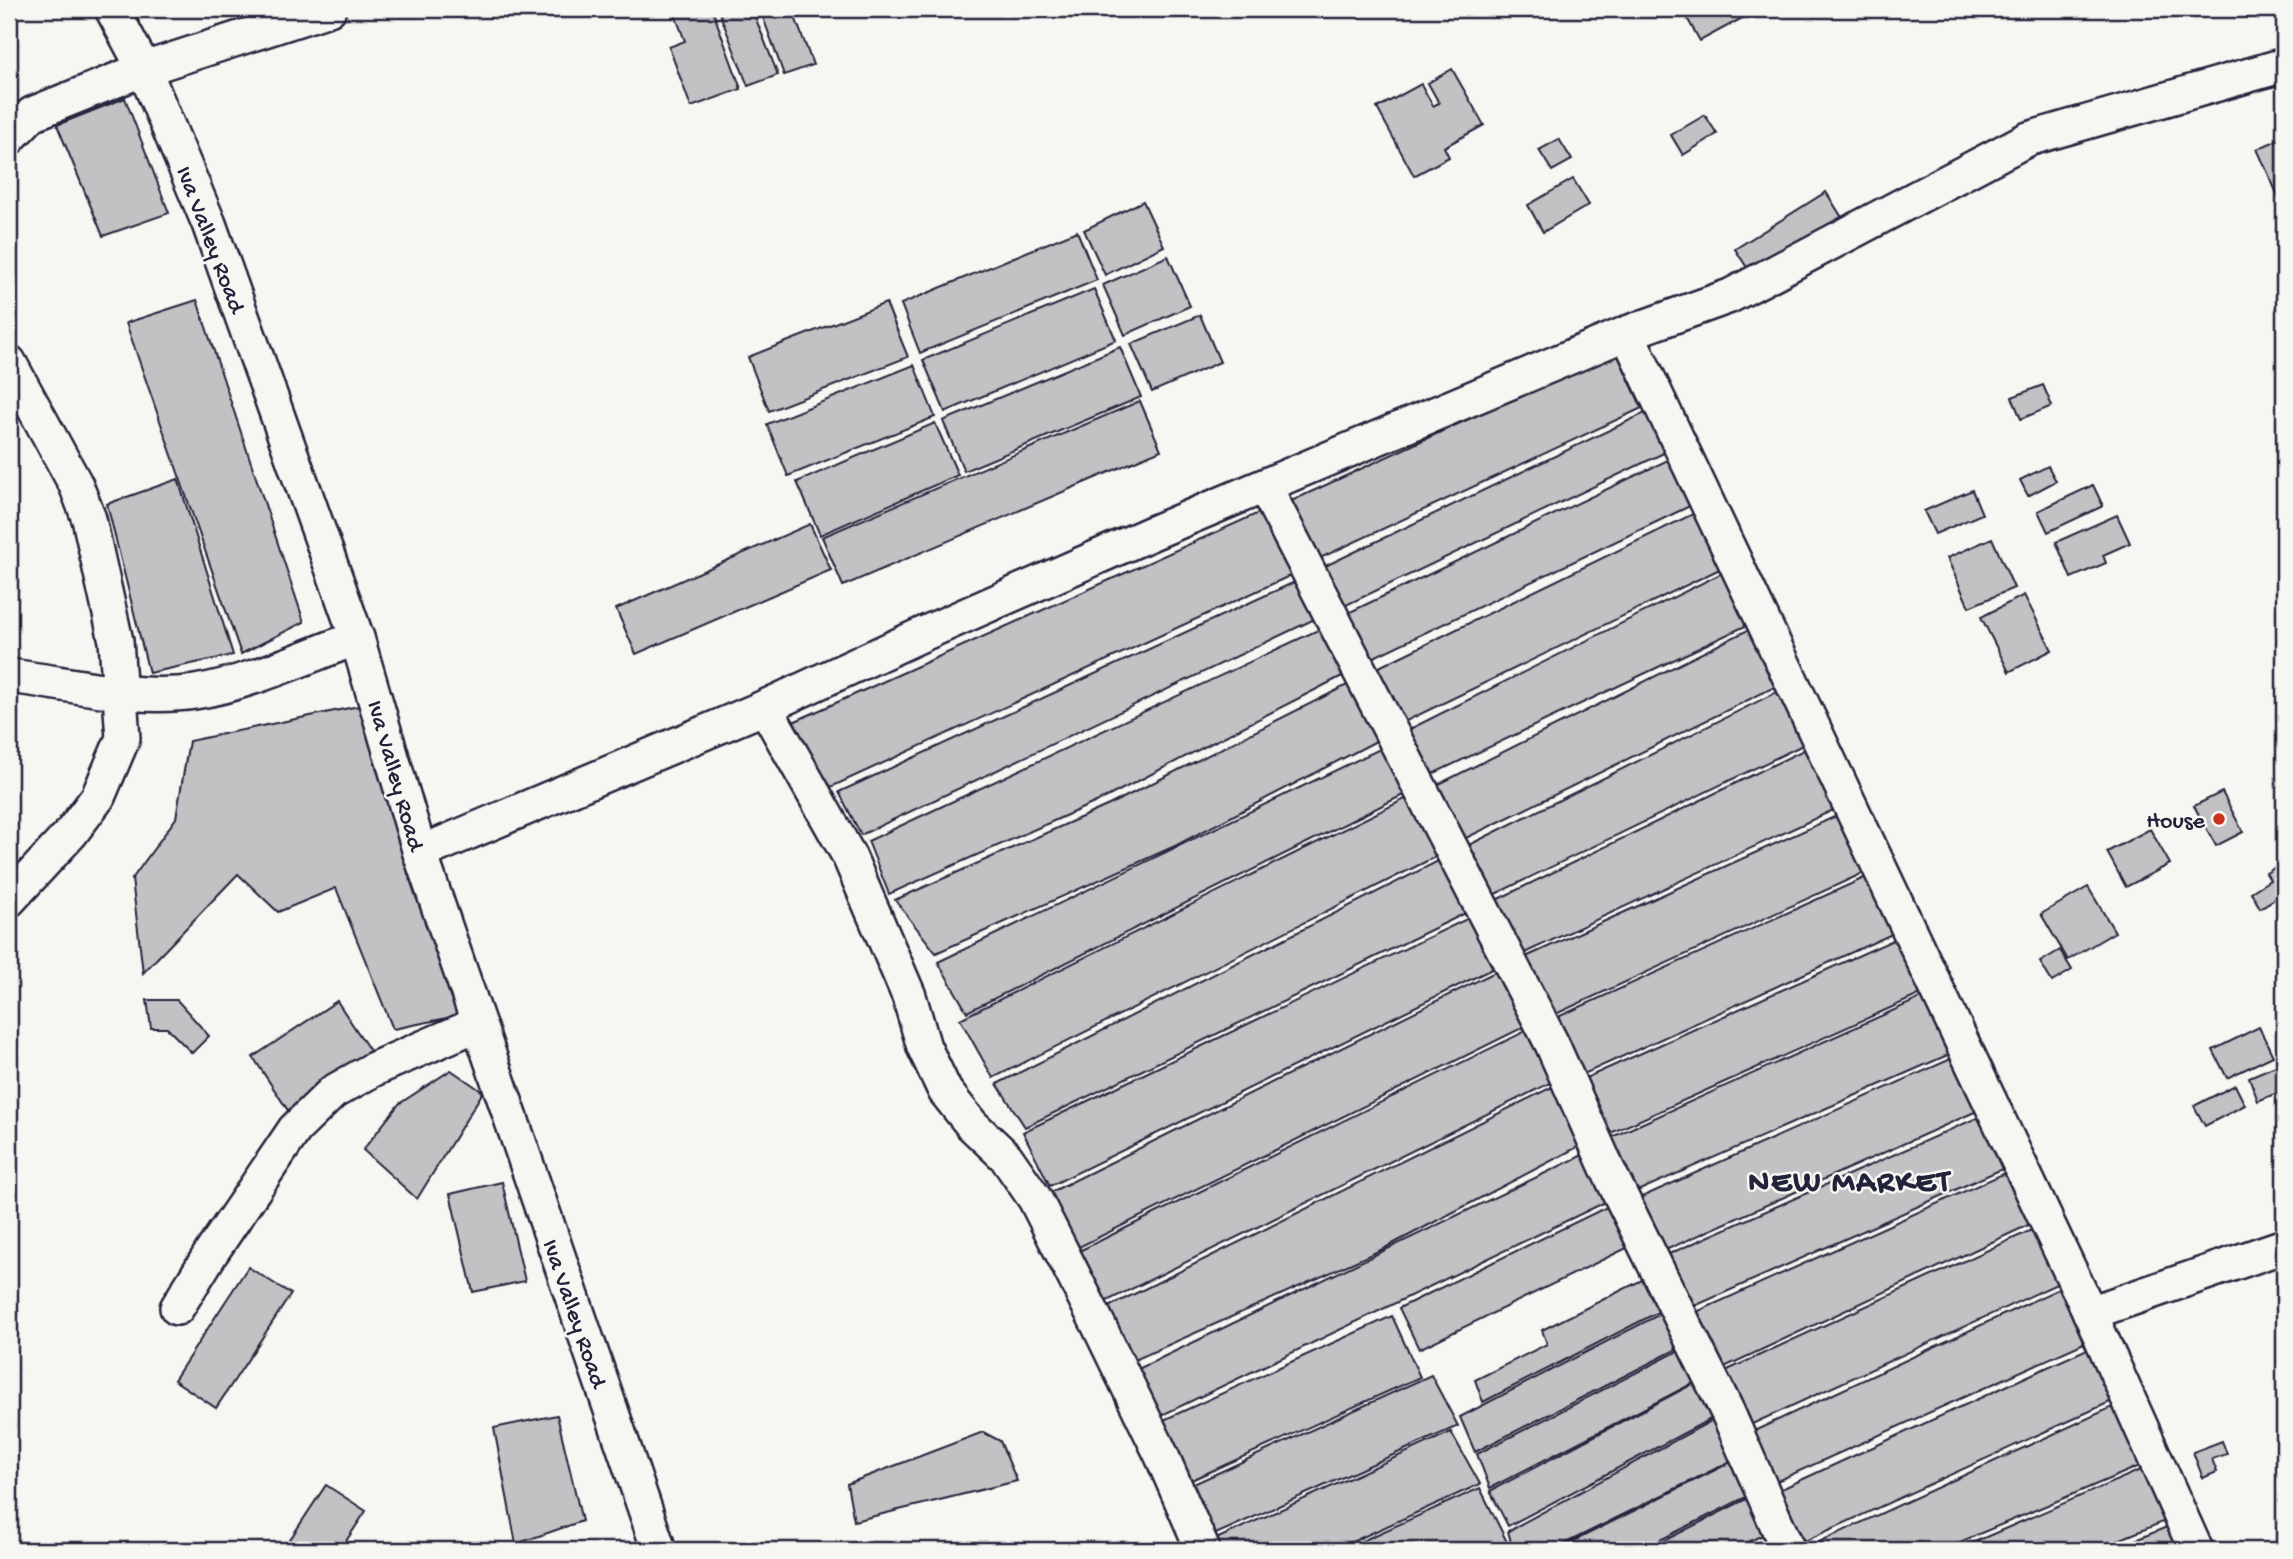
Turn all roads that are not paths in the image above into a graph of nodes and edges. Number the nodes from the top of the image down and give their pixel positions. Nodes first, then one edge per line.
1 (112, 9) edge
2 (329, 9) edge
3 (2284, 65) edge
4 (144, 69) junction
5 (9, 138) edge
6 (1627, 333) junction
7 (9, 362) edge
8 (1265, 487) junction
9 (357, 638) junction
10 (9, 676) edge
11 (121, 691) junction
12 (765, 707) junction
13 (420, 853) junction
14 (13, 889) edge
15 (478, 1024) junction
16 (2284, 1246) edge
17 (177, 1308) dead end
18 (2090, 1313) junction
19 (659, 1550) edge
20 (1203, 1550) edge
21 (1788, 1550) edge
22 (2196, 1550) edge

1 - 4 street, Iva Valley Road
2 - 4 street
3 - 6 street
4 - 5 street
4 - 9 street, Iva Valley Road
6 - 8 street
6 - 18 street
7 - 11 street
8 - 12 street
8 - 21 street
9 - 11 street
9 - 13 street, Iva Valley Road
10 - 11 street
11 - 14 street
12 - 13 street
12 - 20 street
13 - 15 street, Iva Valley Road
15 - 17 street
15 - 19 street, Iva Valley Road
16 - 18 street
18 - 22 street

